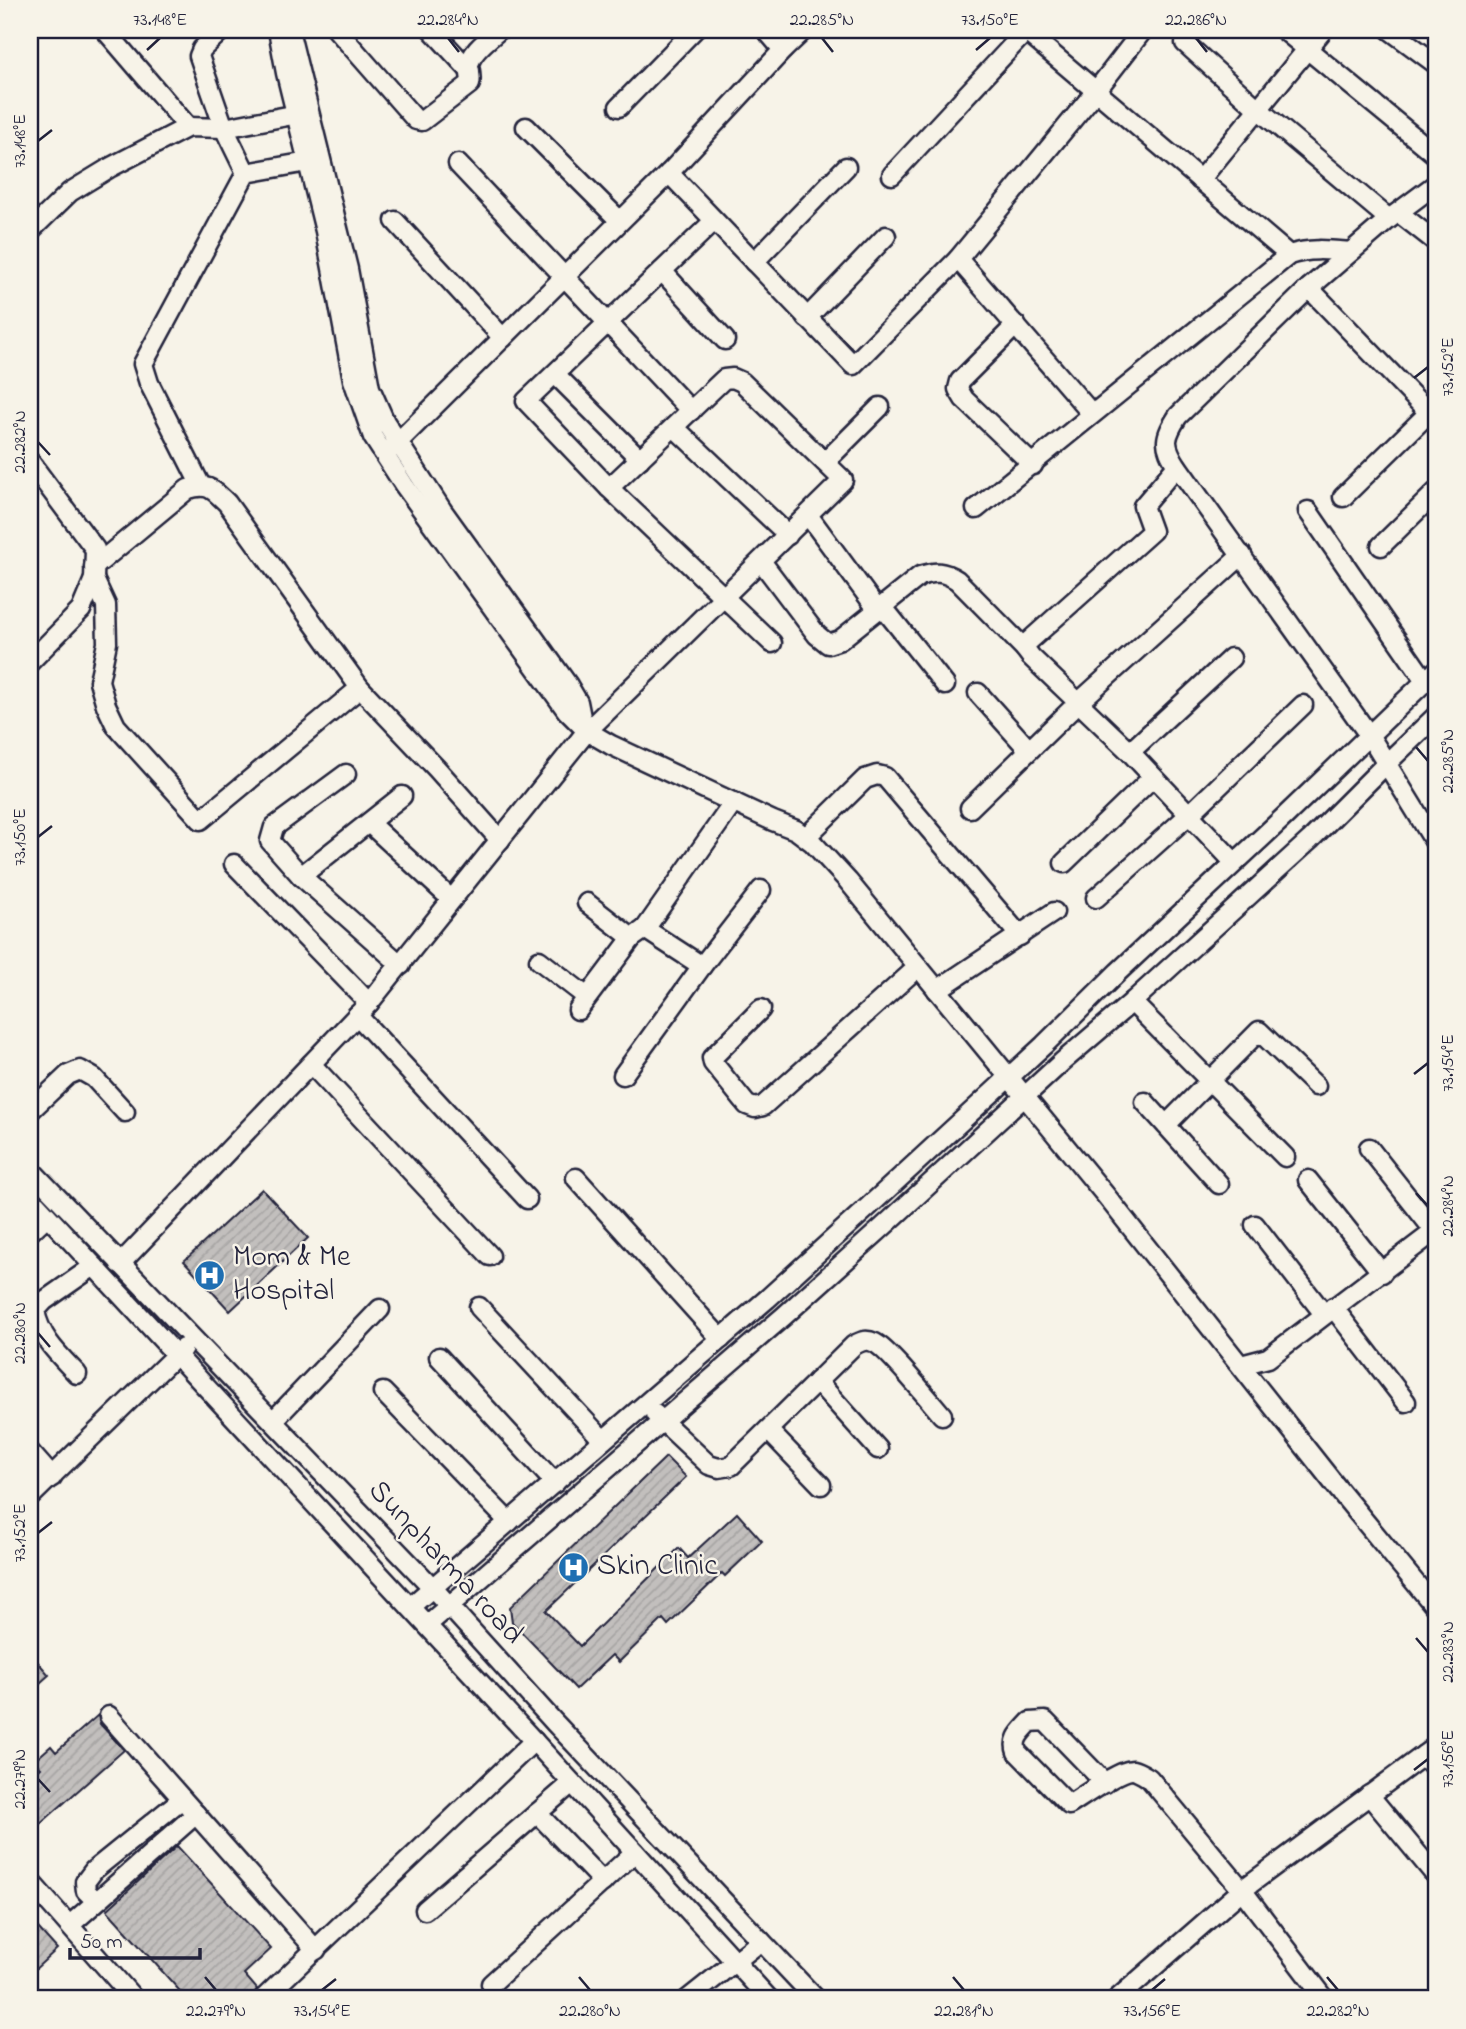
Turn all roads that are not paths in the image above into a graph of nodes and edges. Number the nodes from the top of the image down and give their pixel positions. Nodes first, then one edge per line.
1 (105, 30) edge
2 (222, 30) edge
3 (278, 30) edge
4 (289, 30) edge
5 (337, 30) edge
6 (432, 30) edge
7 (499, 30) edge
8 (694, 30) edge
9 (766, 30) edge
10 (804, 30) edge
11 (1025, 30) edge
12 (1143, 30) edge
13 (1284, 30) edge
14 (1323, 30) edge
15 (1390, 30) edge
16 (1185, 43) dead end
17 (1307, 49) junction
18 (783, 50) junction
19 (1436, 64) edge
20 (470, 71) junction
21 (1096, 91) junction
22 (619, 107) dead end
23 (1258, 108) junction
24 (298, 114) junction
25 (188, 127) junction
26 (526, 127) dead end
27 (224, 128) junction
28 (1436, 155) edge
29 (308, 162) junction
30 (458, 164) dead end
31 (846, 167) dead end
32 (246, 173) junction
33 (669, 173) junction
34 (892, 175) dead end
35 (1200, 180) junction
36 (1436, 184) edge
37 (1394, 216) junction
38 (394, 221) dead end
39 (620, 221) junction
40 (714, 221) junction
41 (30, 231) edge
42 (886, 236) dead end
43 (1436, 242) edge
44 (1350, 252) junction
45 (1289, 256) junction
46 (958, 259) junction
47 (754, 262) junction
48 (662, 271) junction
49 (564, 277) junction
50 (1309, 288) junction
51 (807, 318) junction
52 (608, 323) junction
53 (1016, 325) junction
54 (503, 338) junction
55 (725, 340) dead end
56 (555, 374) junction
57 (880, 407) dead end
58 (691, 411) junction
59 (1434, 413) edge
60 (1093, 414) junction
61 (674, 427) junction
62 (391, 449) junction
63 (640, 459) junction
64 (30, 462) edge
65 (825, 462) junction
66 (1033, 465) junction
67 (1177, 466) junction
68 (201, 486) junction
69 (609, 488) junction
70 (1436, 492) edge
71 (1343, 497) dead end
72 (976, 509) dead end
73 (1308, 512) dead end
74 (808, 515) junction
75 (788, 534) junction
76 (1381, 545) dead end
77 (1242, 555) junction
78 (761, 561) junction
79 (94, 573) junction
80 (724, 597) junction
81 (880, 608) junction
82 (30, 635) edge
83 (772, 643) dead end
84 (1026, 649) junction
85 (36, 656) edge
86 (1231, 658) dead end
87 (1431, 676) edge
88 (945, 685) dead end
89 (360, 688) junction
90 (978, 693) dead end
91 (1078, 703) junction
92 (1303, 705) dead end
93 (1436, 716) edge
94 (585, 729) junction
95 (1369, 735) junction
96 (1029, 750) junction
97 (1130, 752) junction
98 (1386, 764) junction
99 (346, 774) dead end
100 (1153, 777) junction
101 (402, 796) dead end
102 (734, 802) junction
103 (970, 808) dead end
104 (1190, 814) junction
105 (369, 824) junction
106 (806, 837) junction
107 (500, 840) junction
108 (1436, 844) edge
109 (1234, 862) junction
110 (1064, 863) dead end
111 (234, 864) dead end
112 (301, 876) junction
113 (761, 890) dead end
114 (1096, 898) dead end
115 (451, 899) junction
116 (587, 903) dead end
117 (1054, 912) dead end
118 (638, 933) junction
119 (1020, 936) junction
120 (539, 960) dead end
121 (401, 965) junction
122 (702, 966) junction
123 (918, 967) junction
124 (937, 990) junction
125 (1132, 1002) junction
126 (363, 1009) junction
127 (761, 1009) dead end
128 (311, 1064) junction
129 (623, 1075) dead end
130 (1009, 1077) junction
131 (1209, 1081) junction
132 (1316, 1086) dead end
133 (1024, 1097) junction
134 (1145, 1102) dead end
135 (30, 1111) edge
136 (125, 1112) dead end
137 (1166, 1125) junction
138 (1369, 1148) dead end
139 (1285, 1157) dead end
140 (30, 1169) edge
141 (576, 1178) dead end
142 (1308, 1180) dead end
143 (1219, 1184) dead end
144 (30, 1197) edge
145 (527, 1199) dead end
146 (47, 1216) junction
147 (1255, 1225) dead end
148 (30, 1232) edge
149 (1435, 1232) edge
150 (490, 1256) dead end
151 (120, 1264) junction
152 (94, 1266) junction
153 (1382, 1273) junction
154 (479, 1307) dead end
155 (380, 1309) dead end
156 (1329, 1311) junction
157 (193, 1338) junction
158 (721, 1339) junction
159 (176, 1354) junction
160 (439, 1357) dead end
161 (1241, 1365) junction
162 (77, 1374) dead end
163 (817, 1381) junction
164 (383, 1392) dead end
165 (1406, 1402) dead end
166 (646, 1404) junction
167 (942, 1415) dead end
168 (272, 1421) junction
169 (662, 1422) junction
170 (768, 1430) junction
171 (603, 1440) junction
172 (878, 1449) dead end
173 (30, 1452) edge
174 (52, 1477) junction
175 (555, 1483) junction
176 (821, 1485) dead end
177 (30, 1497) edge
178 (509, 1522) junction
179 (432, 1587) junction
180 (448, 1605) junction
181 (410, 1607) junction
182 (1436, 1608) edge
183 (427, 1625) junction
184 (109, 1716) dead end
185 (534, 1741) junction
186 (1430, 1751) edge
187 (1436, 1771) edge
188 (572, 1783) junction
189 (1105, 1783) junction
190 (1369, 1795) junction
191 (182, 1799) junction
192 (537, 1813) junction
193 (196, 1814) junction
194 (635, 1852) junction
195 (1436, 1876) edge
196 (30, 1881) edge
197 (603, 1882) junction
198 (1242, 1890) junction
199 (96, 1901) junction
200 (425, 1910) dead end
201 (70, 1925) junction
202 (761, 1941) junction
203 (316, 1950) junction
204 (735, 1961) junction
205 (491, 1984) dead end
206 (134, 1999) edge
207 (263, 1999) edge
208 (688, 1999) edge
209 (769, 1999) edge
210 (816, 1999) edge
211 (1117, 1999) edge
212 (1325, 1999) edge

1 - 25 street
2 - 27 street
3 - 24 street
4 - 62 street
5 - 20 street
6 - 20 street
7 - 20 street
8 - 22 street
9 - 18 street
10 - 18 street
11 - 21 street
11 - 34 street
12 - 21 street
13 - 17 street
14 - 17 street
15 - 19 street
16 - 23 street
17 - 23 street
17 - 28 street
18 - 33 street
21 - 35 street
21 - 46 street
23 - 35 street
23 - 37 street
24 - 27 street
24 - 29 street
25 - 27 street
25 - 41 street
26 - 39 street
27 - 32 street
29 - 32 street
29 - 62 street
30 - 49 street
31 - 47 street
32 - 68 street
33 - 39 street
33 - 40 street
35 - 45 street
36 - 37 street
37 - 43 street
37 - 44 street
38 - 54 street
39 - 49 street
40 - 47 street
40 - 48 street
42 - 51 street
44 - 45 street
44 - 50 street
45 - 60 street
46 - 51 street
46 - 53 street
47 - 51 street
48 - 52 street
48 - 55 street
49 - 52 street
49 - 54 street
50 - 59 street
50 - 67 street
52 - 56 street
52 - 58 street
53 - 60 street
53 - 66 street
54 - 62 street
56 - 63 street
56 - 69 street
57 - 65 street
58 - 61 street
58 - 65 street
59 - 71 street
60 - 66 street
61 - 63 street
61 - 75 street
62 - 94 street
63 - 69 street
64 - 79 street
65 - 74 street
66 - 72 street
67 - 77 street
67 - 84 street
68 - 79 street
68 - 89 street
69 - 80 street
70 - 76 street
73 - 87 street
74 - 75 street
74 - 81 street
75 - 78 street
77 - 91 street
77 - 95 street
78 - 80 street
78 - 81 street
79 - 85 street
79 - 89 street
80 - 83 street
80 - 94 street
81 - 84 street
81 - 88 street
82 - 85 street
84 - 91 street
86 - 97 street
87 - 95 street
89 - 107 street
90 - 96 street
91 - 96 street
91 - 97 street
92 - 104 street
93 - 98 street
94 - 102 street
94 - 107 street
95 - 98 street
95 - 109 street
96 - 103 street
97 - 100 street
98 - 108 street
98 - 125 street
99 - 112 street
100 - 104 street
100 - 110 street
101 - 105 street
102 - 106 street
102 - 118 street
104 - 109 street
104 - 114 street
105 - 112 street
105 - 115 street
106 - 119 street
106 - 123 street
107 - 115 street
109 - 130 street
111 - 126 street
112 - 121 street
113 - 122 street
115 - 121 street
116 - 118 street
117 - 119 street
118 - 120 street
118 - 122 street
119 - 124 street
121 - 126 street
122 - 129 street
123 - 124 street
123 - 127 street
124 - 130 street
125 - 131 street
125 - 133 street
126 - 128 street
126 - 145 street
128 - 150 street
128 - 151 street
130 - 133 street
130 - 158 street
131 - 132 street
131 - 137 street
131 - 139 street
133 - 161 street
133 - 169 street
134 - 137 street
135 - 136 street
137 - 143 street
138 - 149 street
140 - 151 street, Sunpharma road
141 - 158 street
142 - 153 street
144 - 146 street, Sunpharma road
146 - 148 street
146 - 152 street, Sunpharma road
147 - 156 street
149 - 153 street
151 - 157 street, Sunpharma road
152 - 159 street, Sunpharma road
152 - 162 street
153 - 156 street
154 - 171 street
155 - 168 street
156 - 161 street
156 - 165 street
157 - 159 street
157 - 168 street, Sunpharma road
158 - 166 street
159 - 174 street
159 - 181 street, Sunpharma road
160 - 175 street
161 - 182 street
163 - 167 street
163 - 170 street
163 - 172 street
164 - 178 street
166 - 169 street
166 - 171 street
168 - 179 street, Sunpharma road
169 - 170 street
169 - 180 street
170 - 176 street
171 - 175 street
173 - 174 street
174 - 177 street
175 - 178 street
178 - 179 street
179 - 180 street, Sunpharma road
179 - 181 street
180 - 183 street
180 - 202 street, Sunpharma road
181 - 183 street, Sunpharma road
183 - 185 street, Sunpharma road
184 - 191 street
185 - 188 street, Sunpharma road
185 - 203 street
186 - 187 street
186 - 190 street
188 - 192 street
188 - 194 street, Sunpharma road
189 - 189 street
189 - 198 street
190 - 195 street
190 - 198 street
191 - 193 street
191 - 199 street
192 - 197 street
192 - 200 street
193 - 199 street
193 - 203 street
194 - 197 street
194 - 204 street, Sunpharma road
196 - 201 street
197 - 205 street
198 - 211 street
198 - 212 street
199 - 201 street
201 - 206 street
202 - 204 street
202 - 210 street, Sunpharma road
203 - 207 street
204 - 208 street
204 - 209 street, Sunpharma road

